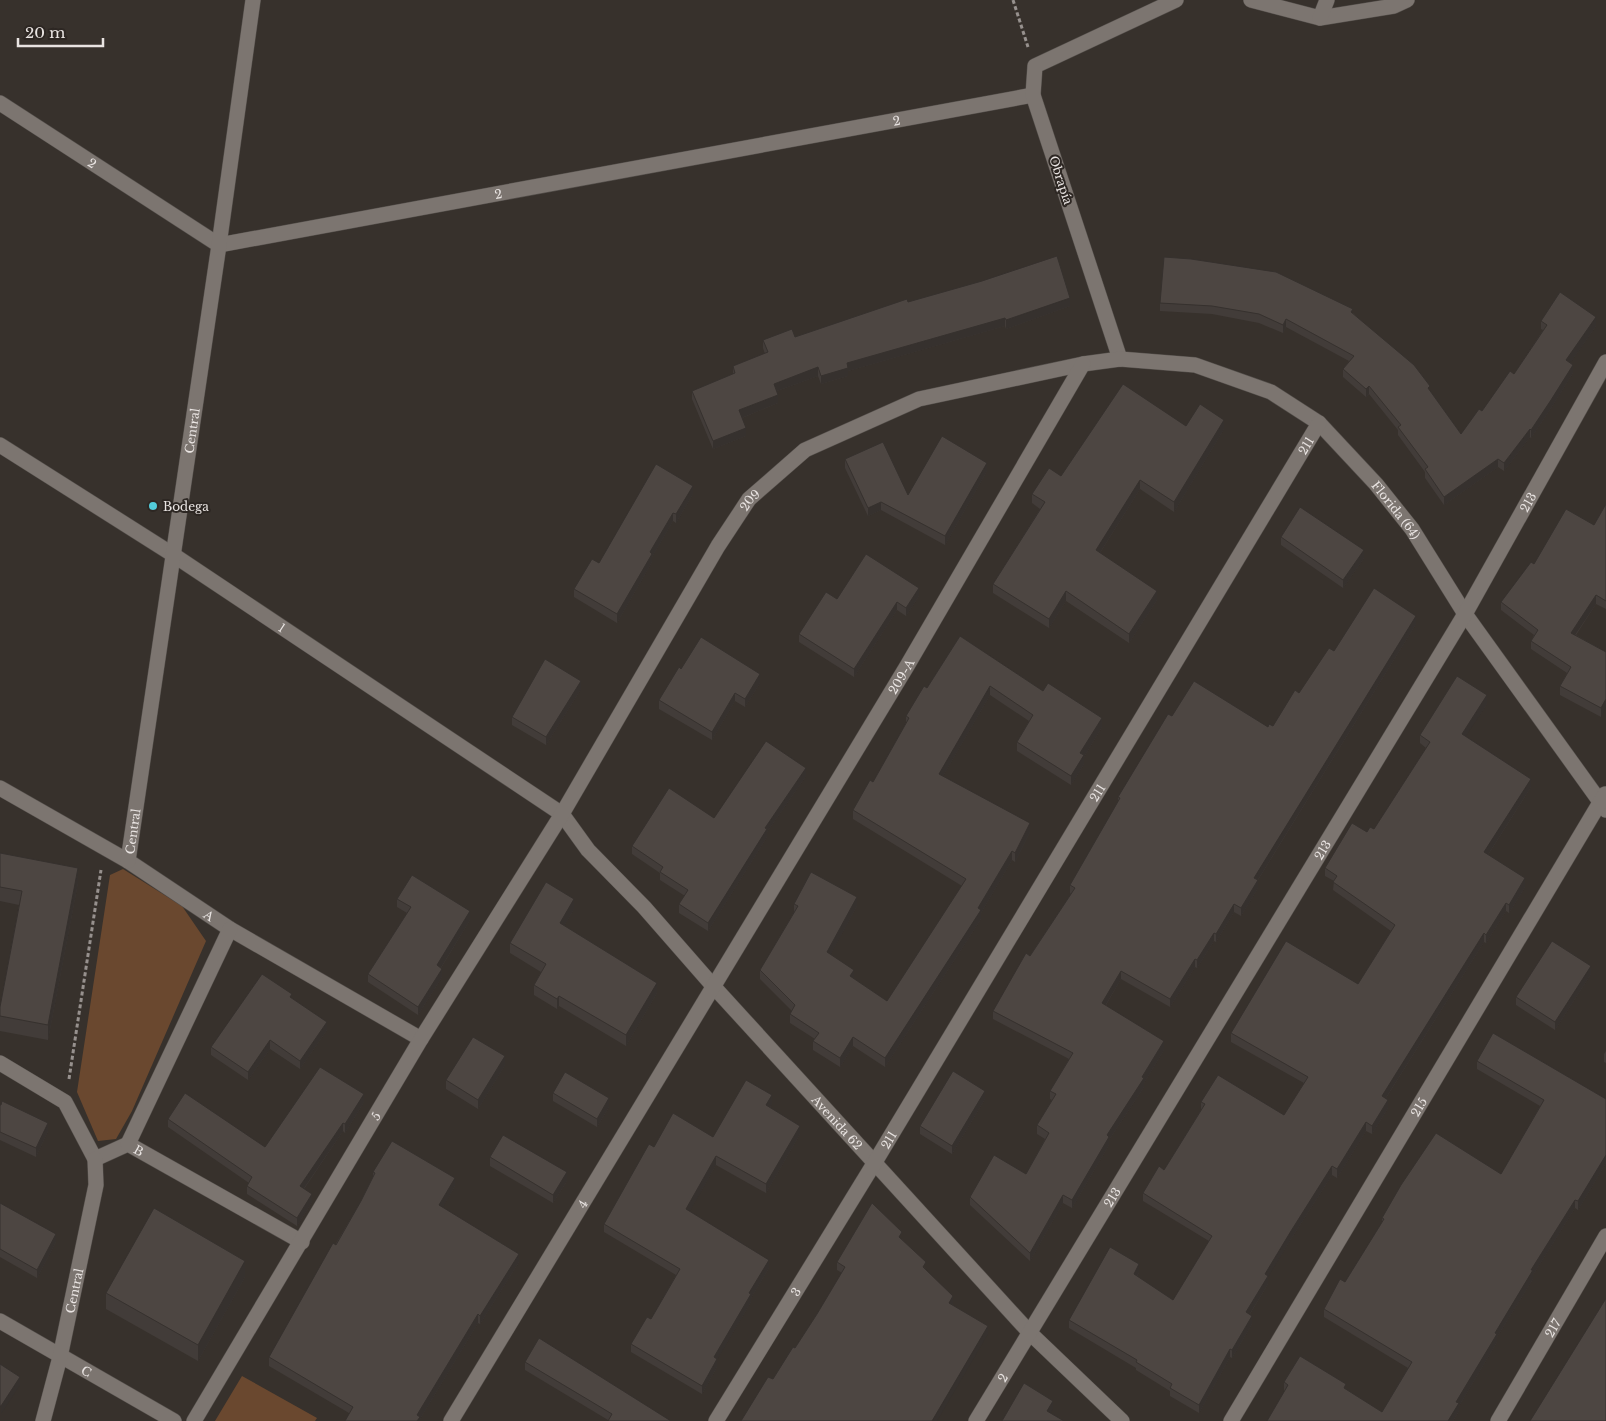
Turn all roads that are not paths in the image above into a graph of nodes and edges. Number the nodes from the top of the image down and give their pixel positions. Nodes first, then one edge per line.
1 (253, 0) edge
2 (1176, 0) edge
3 (1251, 0) edge
4 (1327, 0) edge
5 (1407, 0) edge
6 (1320, 18) junction
7 (1033, 94) junction
8 (0, 103) edge
9 (219, 245) junction
10 (1120, 359) junction
11 (1606, 362) edge
12 (1083, 364) junction
13 (1319, 423) junction
14 (0, 445) edge
15 (172, 554) junction
16 (1465, 614) junction
17 (0, 788) edge
18 (1604, 801) edge
19 (562, 814) junction
20 (128, 861) junction
21 (230, 930) junction
22 (714, 987) junction
23 (421, 1039) junction
24 (0, 1063) edge
25 (128, 1144) junction
26 (96, 1159) junction
27 (875, 1162) junction
28 (1606, 1236) edge
29 (302, 1242) junction
30 (0, 1322) edge
31 (1031, 1334) junction
32 (60, 1356) junction
33 (43, 1421) edge
34 (174, 1421) edge
35 (194, 1421) edge
36 (451, 1421) edge
37 (716, 1421) edge
38 (976, 1421) edge
39 (1122, 1421) edge
40 (1231, 1421) edge
41 (1498, 1421) edge

1 - 9 street, Central
2 - 7 street, Obrapía
3 - 6 street
4 - 6 street
5 - 6 street
7 - 9 street, 2
7 - 10 street, Obrapía
8 - 9 street, 2
9 - 15 street, Central
10 - 12 street, Florida (64)
10 - 13 street, Florida (64)
11 - 16 street, 213
12 - 19 street, 209
12 - 22 street, 209-A
13 - 16 street, Florida (64)
13 - 27 street, 211
14 - 15 street, 1
15 - 19 street, 1
15 - 20 street, Central
16 - 18 street, Florida (64)
16 - 31 street, 213
17 - 20 street, A
18 - 40 street, 215
19 - 22 street, Avenida 62
19 - 23 street, 5
20 - 21 street, A
21 - 23 street, A
21 - 25 street
22 - 27 street, Avenida 62
22 - 36 street, 4
23 - 29 street, 5
24 - 26 street
25 - 26 street, B
25 - 29 street, B
26 - 32 street, Central
27 - 31 street, Avenida 62
27 - 37 street, 3
28 - 41 street, 217
29 - 35 street, 5
30 - 32 street, C
31 - 38 street, 2
31 - 39 street, Avenida 62
32 - 33 street, Central
32 - 34 street, C

